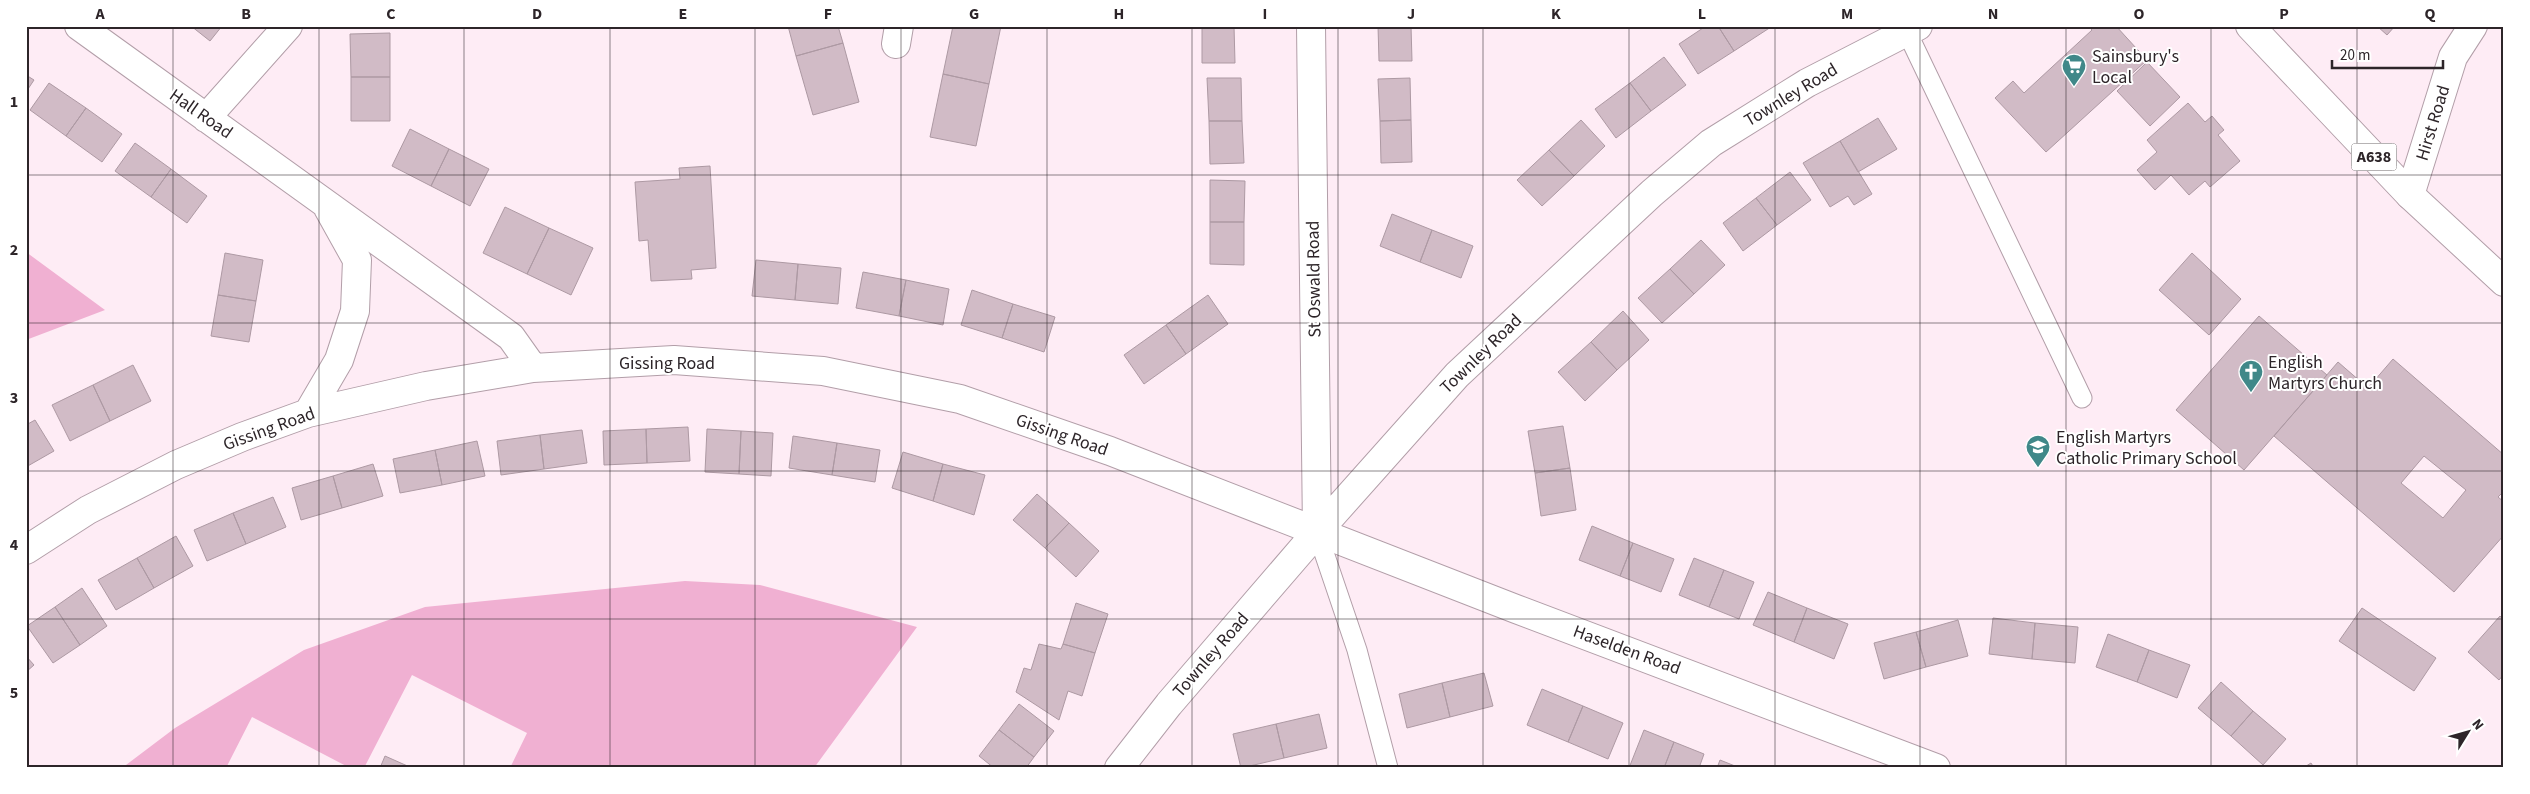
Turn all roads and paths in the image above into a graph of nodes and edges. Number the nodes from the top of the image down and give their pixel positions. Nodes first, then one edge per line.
1 (79, 26) edge
2 (288, 26) edge
3 (1311, 26) edge
4 (2250, 26) edge
5 (2474, 26) edge
6 (1913, 29) edge
7 (206, 118) junction
8 (2410, 195) junction
9 (324, 200) junction
10 (2504, 282) edge
11 (533, 368) junction
12 (2082, 398) dead end
13 (308, 413) junction
14 (1317, 532) junction
15 (26, 550) edge
16 (1119, 768) edge
17 (1388, 768) edge
18 (1936, 768) edge

1 - 7 main road, Hall Road
2 - 7 main road
3 - 14 main road, St Oswald Road
4 - 8 main road, A638
5 - 8 main road, Hirst Road
6 - 12 lane
6 - 14 main road, Townley Road
7 - 9 main road, Hall Road
8 - 10 main road, A638
9 - 11 main road, Hall Road
9 - 13 main road, Hall Road
11 - 13 main road, Gissing Road
11 - 14 main road, Gissing Road
13 - 15 main road, Gissing Road
14 - 16 main road, Townley Road
14 - 17 lane
14 - 18 main road, Haselden Road

